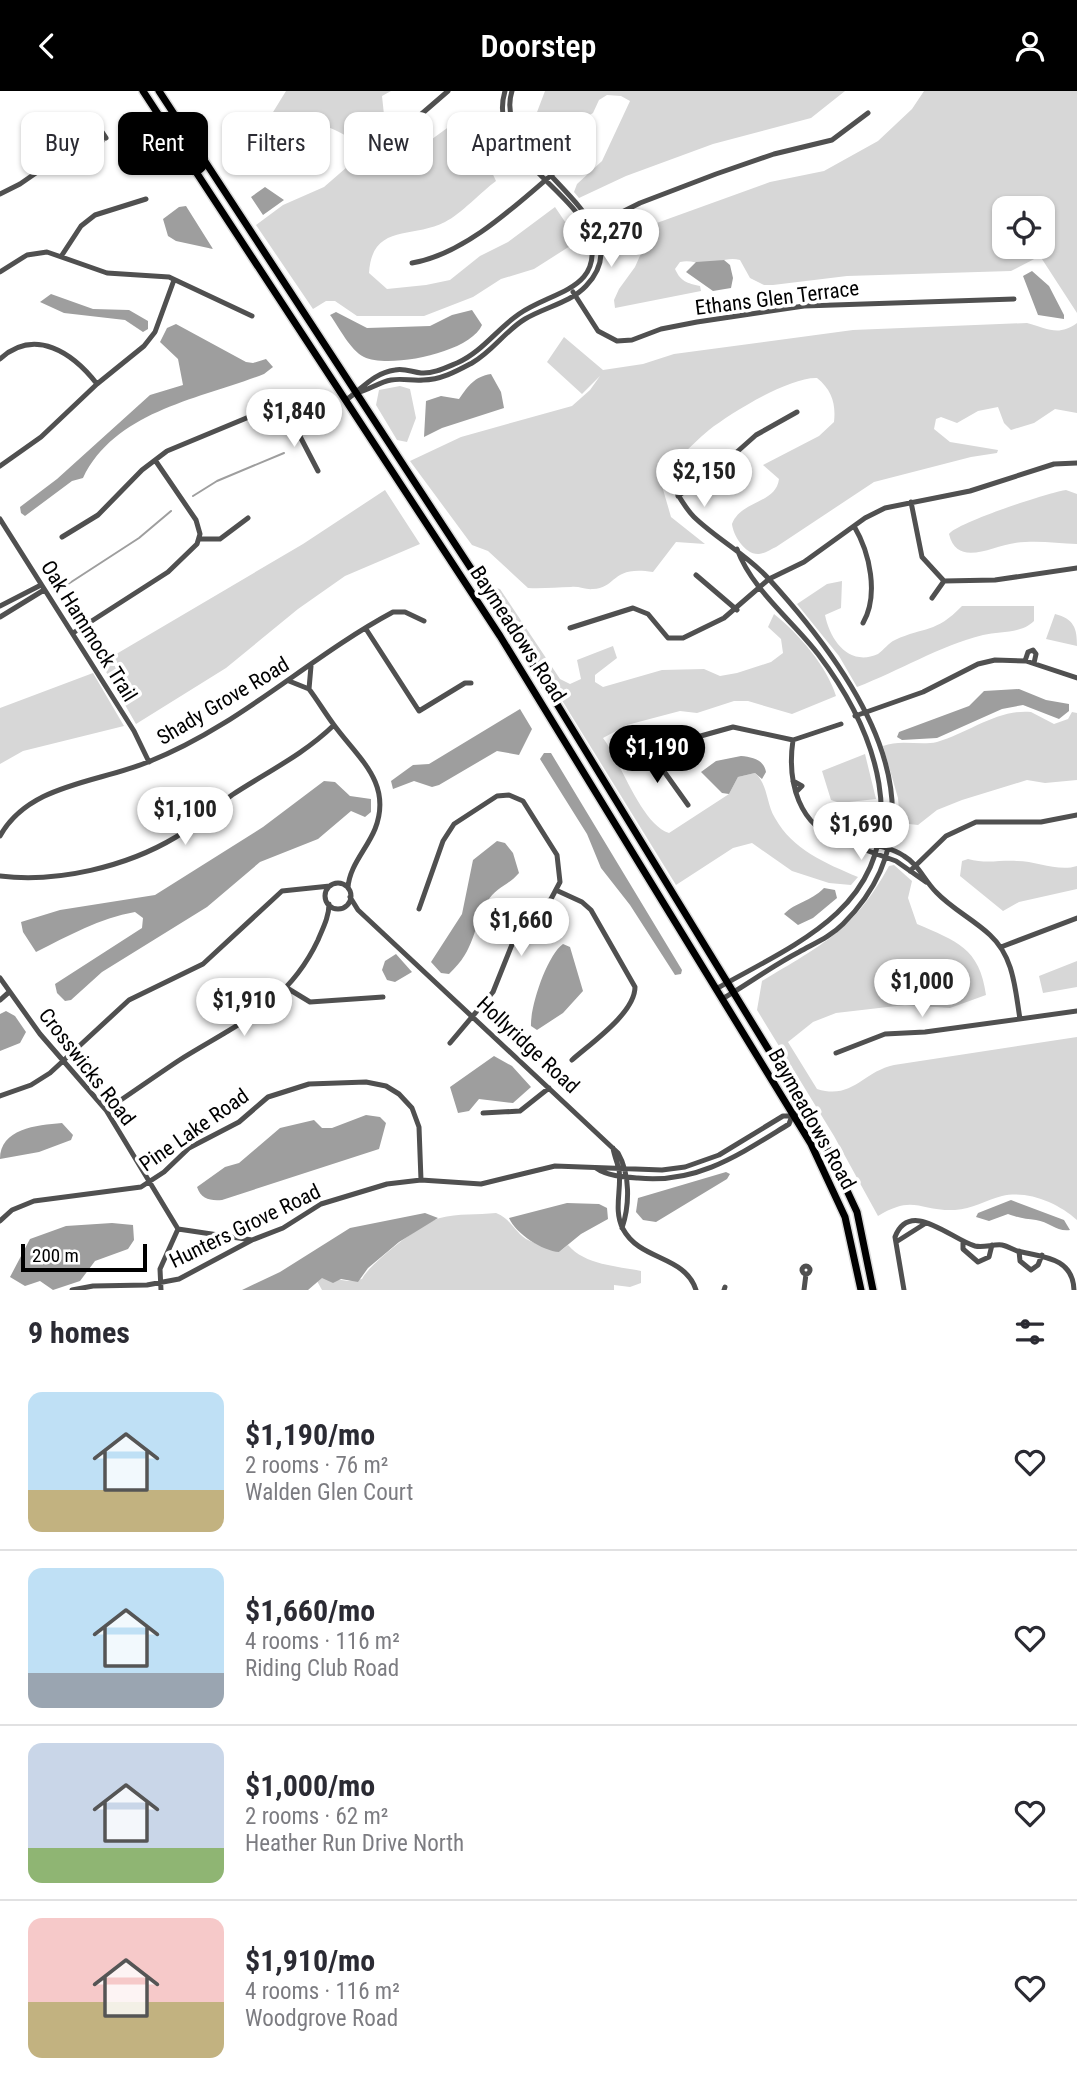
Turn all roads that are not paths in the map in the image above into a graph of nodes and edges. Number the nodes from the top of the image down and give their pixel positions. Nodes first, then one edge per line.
1 (143, 91) edge
2 (159, 91) edge
3 (448, 91) edge
4 (505, 91) edge
5 (512, 91) edge
6 (424, 112) edge
7 (504, 112) edge
8 (510, 112) edge
9 (868, 113) dead end
10 (72, 148) joint
11 (33, 175) edge
12 (550, 175) edge
13 (548, 177) junction
14 (0, 194) edge
15 (228, 197) junction
16 (146, 199) dead end
17 (218, 204) junction
18 (595, 226) junction
19 (587, 229) junction
20 (62, 255) junction
21 (412, 263) dead end
22 (0, 272) edge
23 (174, 280) junction
24 (573, 292) junction
25 (1014, 299) dead end
26 (252, 316) dead end
27 (0, 359) edge
28 (97, 384) junction
29 (356, 393) junction
30 (345, 400) junction
31 (797, 412) dead end
32 (155, 460) junction
33 (1077, 463) edge
34 (0, 466) edge
35 (318, 471) dead end
36 (665, 474) dead end
37 (678, 496) junction
38 (911, 502) junction
39 (248, 518) dead end
40 (0, 519) edge
41 (854, 526) junction
42 (62, 537) dead end
43 (199, 539) junction
44 (737, 549) junction
45 (1077, 568) edge
46 (696, 575) dead end
47 (769, 579) junction
48 (944, 581) junction
49 (43, 587) junction
50 (761, 589) junction
51 (932, 598) dead end
52 (0, 606) edge
53 (737, 610) junction
54 (0, 617) edge
55 (424, 621) dead end
56 (863, 623) dead end
57 (570, 628) dead end
58 (366, 629) junction
59 (73, 633) junction
60 (1025, 661) junction
61 (1034, 663) junction
62 (311, 666) junction
63 (1077, 678) edge
64 (288, 681) junction
65 (471, 683) dead end
66 (547, 686) junction
67 (309, 689) junction
68 (536, 693) junction
69 (865, 712) junction
70 (855, 716) junction
71 (841, 724) dead end
72 (334, 725) junction
73 (793, 740) junction
74 (142, 747) junction
75 (653, 747) junction
76 (636, 754) dead end
77 (162, 756) junction
78 (149, 762) junction
79 (138, 766) junction
80 (688, 805) dead end
81 (1077, 815) edge
82 (0, 836) edge
83 (847, 841) junction
84 (855, 842) junction
85 (879, 845) junction
86 (889, 849) junction
87 (877, 853) junction
88 (886, 857) junction
89 (915, 865) junction
90 (910, 871) junction
91 (350, 874) junction
92 (0, 876) edge
93 (926, 882) junction
94 (338, 883) junction
95 (330, 886) junction
96 (315, 888) junction
97 (348, 888) junction
98 (558, 891) junction
99 (325, 897) junction
100 (351, 897) junction
101 (329, 904) junction
102 (341, 907) junction
103 (419, 909) dead end
104 (841, 909) junction
105 (358, 910) junction
106 (328, 916) junction
107 (850, 917) junction
108 (1077, 918) edge
109 (1001, 947) junction
110 (0, 978) edge
111 (728, 983) junction
112 (287, 988) junction
113 (716, 989) junction
114 (733, 992) junction
115 (8, 993) junction
116 (383, 997) dead end
117 (722, 999) junction
118 (0, 1000) edge
119 (1077, 1011) edge
120 (472, 1014) junction
121 (1020, 1019) junction
122 (450, 1043) dead end
123 (836, 1053) dead end
124 (63, 1060) junction
125 (572, 1060) dead end
126 (549, 1088) junction
127 (0, 1096) edge
128 (804, 1108) junction
129 (106, 1110) junction
130 (483, 1113) dead end
131 (792, 1116) junction
132 (613, 1148) junction
133 (618, 1167) junction
134 (596, 1168) junction
135 (626, 1168) junction
136 (619, 1176) junction
137 (627, 1177) junction
138 (421, 1180) junction
139 (150, 1182) junction
140 (0, 1221) edge
141 (926, 1223) junction
142 (622, 1228) junction
143 (178, 1229) junction
144 (252, 1240) junction
145 (895, 1241) junction
146 (963, 1241) junction
147 (992, 1245) junction
148 (1019, 1251) junction
149 (1042, 1255) junction
150 (806, 1274) dead end
151 (160, 1287) edge
152 (72, 1290) edge
153 (696, 1290) edge
154 (804, 1290) edge
155 (861, 1290) edge
156 (873, 1290) edge
157 (904, 1290) edge
158 (1074, 1290) edge

1 - 17 main road, Baymeadows Road
2 - 15 main road, Baymeadows Road
3 - 6 street
4 - 7 street
5 - 8 street
9 - 18 street
10 - 10 street
11 - 14 street
12 - 13 street
13 - 18 street
13 - 19 street
13 - 21 street
15 - 17 main road
15 - 29 main road, Baymeadows Road
16 - 20 street
17 - 30 main road, Baymeadows Road
18 - 19 street
18 - 24 street
19 - 24 street
20 - 22 street
20 - 23 street
23 - 26 street
23 - 28 street
24 - 25 street, Ethans Glen Terrace
24 - 29 street
24 - 29 street
27 - 28 street
28 - 34 street
29 - 30 street
29 - 66 main road, Baymeadows Road
30 - 68 main road, Baymeadows Road
31 - 37 street
32 - 35 street
32 - 42 street
32 - 43 street
33 - 38 street
36 - 37 street
37 - 44 street
38 - 41 street
38 - 48 street
39 - 43 street
40 - 49 street, Oak Hammock Trail
41 - 47 street
41 - 56 street
43 - 59 street
44 - 47 street
44 - 50 street
45 - 48 street
46 - 53 street
47 - 50 street
47 - 69 street
48 - 51 street
49 - 52 street
49 - 54 street
49 - 59 street, Oak Hammock Trail
50 - 53 street
50 - 70 street
53 - 57 street
55 - 58 street, Shady Grove Road
58 - 62 street, Shady Grove Road
58 - 65 street
59 - 74 street, Oak Hammock Trail
60 - 61 street
60 - 61 street
60 - 69 street
61 - 63 street
62 - 64 street, Shady Grove Road
62 - 67 street
64 - 67 street
64 - 77 street, Shady Grove Road
66 - 68 main road
66 - 111 main road, Baymeadows Road
67 - 72 street
68 - 113 main road, Baymeadows Road
69 - 70 street
69 - 86 street
70 - 85 street
71 - 73 street
72 - 91 street
72 - 92 street
73 - 75 street
73 - 83 street
74 - 77 street
74 - 78 street, Oak Hammock Trail
74 - 79 street
75 - 76 street
75 - 80 street
77 - 78 street, Shady Grove Road
78 - 79 street, Shady Grove Road
79 - 82 street, Shady Grove Road
81 - 89 street
83 - 84 street
83 - 84 street
84 - 85 street
84 - 87 street
85 - 86 street
85 - 87 street
86 - 88 street
86 - 89 street
87 - 88 street
87 - 104 street
88 - 90 street
88 - 107 street
89 - 90 street
89 - 93 street
90 - 93 street
91 - 94 street
91 - 97 street
93 - 109 street
94 - 95 street
94 - 97 street
95 - 96 street
95 - 99 street
96 - 99 street
96 - 124 street
97 - 100 street
98 - 103 street
98 - 120 street
98 - 125 street
99 - 101 street
100 - 102 street
100 - 105 street, Hollyridge Road
101 - 102 street
101 - 106 street
102 - 105 street, Hollyridge Road
102 - 106 street
104 - 107 street
104 - 111 street
105 - 120 street, Hollyridge Road
106 - 112 street
107 - 114 street
108 - 109 street
109 - 121 street
110 - 115 street, Crosswicks Road
111 - 113 street
111 - 114 main road, Baymeadows Road
112 - 116 street
112 - 129 street
113 - 117 main road, Baymeadows Road
114 - 117 street
114 - 128 main road, Baymeadows Road
115 - 118 street
115 - 124 street, Crosswicks Road
117 - 131 main road, Baymeadows Road
119 - 121 street
120 - 122 street
120 - 126 street, Hollyridge Road
121 - 123 street
124 - 127 street
124 - 129 street, Crosswicks Road
126 - 130 street
126 - 132 street, Hollyridge Road
128 - 131 street
128 - 156 main road, Baymeadows Road
129 - 139 street, Crosswicks Road
131 - 135 street, Hunters Grove Road
131 - 137 street, Hunters Grove Road
131 - 155 main road, Baymeadows Road
132 - 133 street
132 - 135 street, Hollyridge Road
133 - 134 street, Hunters Grove Road
133 - 135 street, Hunters Grove Road
133 - 136 street
134 - 136 street, Hunters Grove Road
134 - 138 street, Hunters Grove Road
135 - 137 street, Hollyridge Road
136 - 137 street, Hunters Grove Road
136 - 142 street
137 - 142 street, Hollyridge Road
138 - 139 street, Pine Lake Road
138 - 144 street, Hunters Grove Road
139 - 140 street, Pine Lake Road
139 - 143 street, Crosswicks Road
141 - 145 street
141 - 145 street
141 - 146 street
142 - 153 street
143 - 144 street
143 - 151 street
144 - 151 street, Hunters Grove Road
145 - 157 street
146 - 147 street
146 - 147 street
147 - 148 street
148 - 149 street
148 - 149 street
149 - 158 street
150 - 154 street
151 - 152 street, Hunters Grove Road

